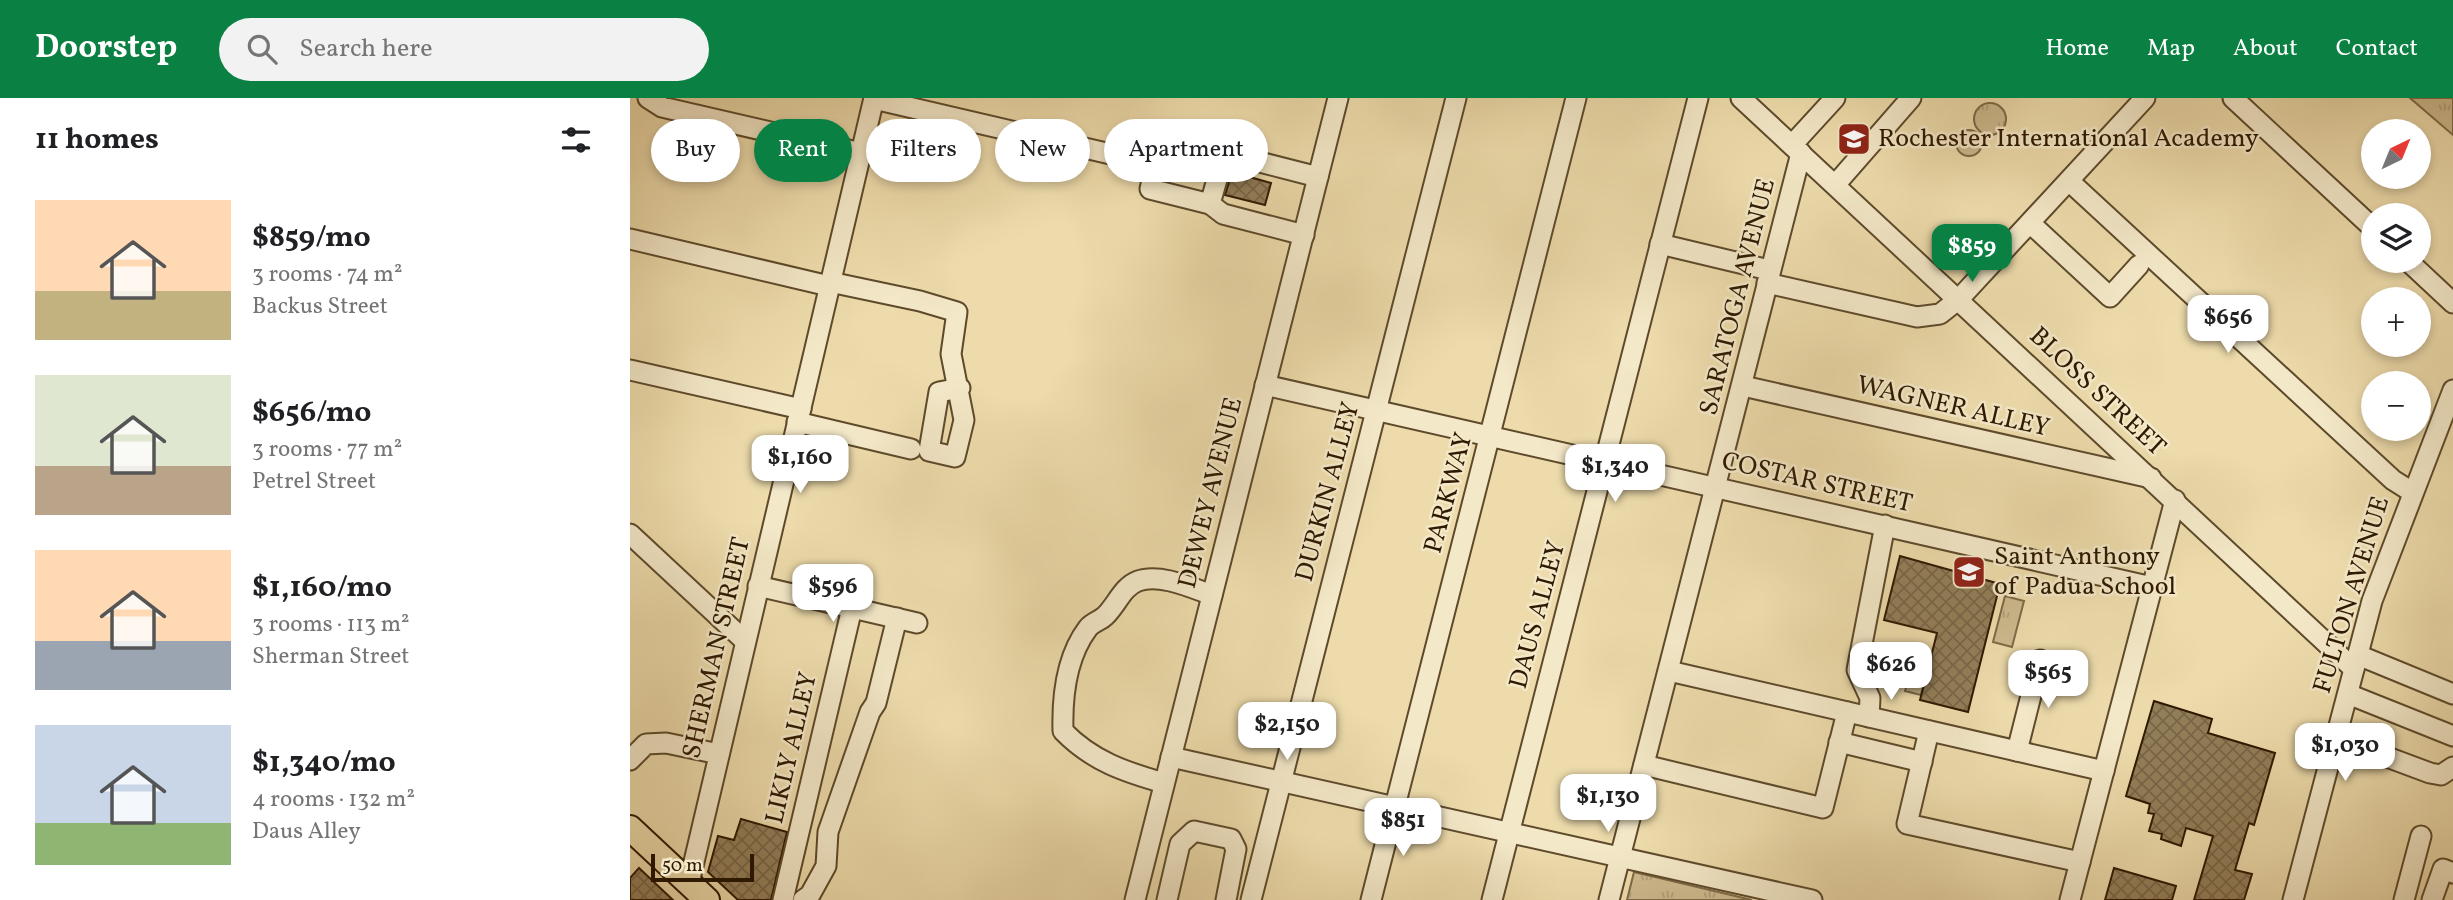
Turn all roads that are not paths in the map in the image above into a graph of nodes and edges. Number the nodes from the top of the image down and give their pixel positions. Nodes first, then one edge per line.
1 (648, 98) edge
2 (874, 98) edge
3 (1338, 98) edge
4 (1456, 98) edge
5 (1576, 98) edge
6 (1698, 98) edge
7 (1741, 98) edge
8 (1835, 98) edge
9 (1911, 98) edge
10 (2145, 98) edge
11 (2233, 98) edge
12 (1796, 149) junction
13 (1104, 152) edge
14 (861, 153) junction
15 (1268, 164) edge
16 (1318, 177) junction
17 (2068, 181) junction
18 (1152, 182) edge
19 (1216, 182) edge
20 (1835, 185) junction
21 (1210, 204) junction
22 (2361, 217) edge
23 (2030, 223) junction
24 (1304, 235) junction
25 (630, 239) edge
26 (1660, 244) junction
27 (2139, 265) dead end
28 (2421, 273) edge
29 (1768, 276) junction
30 (830, 284) junction
31 (1959, 299) junction
32 (2453, 303) edge
33 (630, 370) edge
34 (1265, 385) junction
35 (1743, 386) junction
36 (960, 388) dead end
37 (2453, 390) edge
38 (1377, 410) junction
39 (799, 415) junction
40 (1491, 437) junction
41 (911, 449) dead end
42 (1605, 463) junction
43 (2151, 478) junction
44 (1717, 487) junction
45 (2412, 492) junction
46 (2175, 500) junction
47 (1885, 526) junction
48 (630, 534) edge
49 (758, 586) junction
50 (2152, 587) junction
51 (1212, 595) junction
52 (852, 608) junction
53 (897, 618) junction
54 (918, 623) dead end
55 (745, 641) junction
56 (2040, 660) dead end
57 (2356, 662) junction
58 (1670, 671) junction
59 (2348, 694) junction
60 (2453, 694) edge
61 (1847, 712) junction
62 (1869, 717) junction
63 (1929, 731) junction
64 (2453, 736) edge
65 (2336, 738) junction
66 (1839, 742) junction
67 (2017, 751) junction
68 (719, 754) junction
69 (1171, 757) junction
70 (630, 760) edge
71 (1922, 762) junction
72 (1644, 765) junction
73 (2104, 771) junction
74 (2447, 771) edge
75 (1281, 782) junction
76 (1164, 783) junction
77 (1395, 807) junction
78 (630, 828) edge
79 (1509, 832) junction
80 (2421, 836) dead end
81 (1620, 857) junction
82 (2080, 862) junction
83 (2453, 873) edge
84 (689, 883) junction
85 (708, 900) edge
86 (783, 900) edge
87 (803, 900) edge
88 (1135, 900) edge
89 (1167, 900) edge
90 (1226, 900) edge
91 (1251, 900) edge
92 (1371, 900) edge
93 (1492, 900) edge
94 (1609, 900) edge
95 (1812, 900) edge
96 (2070, 900) edge
97 (2293, 900) edge
98 (2404, 900) edge
99 (2432, 900) edge

1 - 14 street
2 - 13 street
2 - 14 street, SHERMAN STREET
3 - 16 street, DEWEY AVENUE
4 - 38 street, DURKIN ALLEY
5 - 40 street, PARKWAY
6 - 26 street, DAUS ALLEY
7 - 12 street, BLOSS STREET
8 - 12 street
9 - 20 street
10 - 17 street
11 - 22 street
12 - 20 street, BLOSS STREET
12 - 29 street, SARATOGA AVENUE
14 - 30 street, SHERMAN STREET
15 - 16 street
16 - 24 street, DEWEY AVENUE
17 - 23 street
17 - 45 street
18 - 21 street
19 - 21 street
20 - 31 street, BLOSS STREET
21 - 24 street
23 - 27 street
23 - 31 street
24 - 34 street, DEWEY AVENUE
25 - 30 street
26 - 29 street
26 - 42 street, DAUS ALLEY
28 - 32 street
29 - 31 street
29 - 35 street, SARATOGA AVENUE
30 - 36 street
30 - 39 street, SHERMAN STREET
31 - 43 street, BLOSS STREET
33 - 39 street
34 - 38 street, COSTAR STREET
34 - 51 street, DEWEY AVENUE
35 - 43 street, WAGNER ALLEY
35 - 44 street, SARATOGA AVENUE
37 - 45 street, FULTON AVENUE
38 - 40 street, COSTAR STREET
38 - 75 street, DURKIN ALLEY
39 - 41 street
39 - 49 street, SHERMAN STREET
40 - 42 street, COSTAR STREET
40 - 77 street, PARKWAY
42 - 44 street, COSTAR STREET
42 - 79 street, DAUS ALLEY
43 - 46 street, BLOSS STREET
44 - 47 street, COSTAR STREET
44 - 58 street, SARATOGA AVENUE
45 - 57 street, FULTON AVENUE
46 - 50 street
46 - 57 street, BLOSS STREET
47 - 50 street, COSTAR STREET
47 - 62 street
48 - 55 street
49 - 52 street
49 - 55 street, SHERMAN STREET
50 - 73 street
51 - 69 street, DEWEY AVENUE
51 - 76 street
52 - 53 street
52 - 86 street, LIKLY ALLEY
53 - 54 street
53 - 87 street
55 - 68 street, SHERMAN STREET
56 - 67 street
57 - 59 street, FULTON AVENUE
57 - 60 street
58 - 61 street
58 - 72 street, SARATOGA AVENUE
59 - 64 street
59 - 65 street, FULTON AVENUE
61 - 62 street
61 - 66 street
62 - 63 street
63 - 67 street
63 - 71 street
65 - 74 street
65 - 97 street, FULTON AVENUE
66 - 71 street
66 - 72 street
67 - 73 street
68 - 70 street
68 - 84 street, SHERMAN STREET
69 - 75 street
69 - 76 street, DEWEY AVENUE
71 - 82 street
72 - 81 street, SARATOGA AVENUE
73 - 82 street
75 - 77 street
75 - 91 street, DURKIN ALLEY
76 - 88 street, DEWEY AVENUE
77 - 79 street
77 - 92 street, PARKWAY
78 - 84 main road
79 - 81 street
79 - 93 street, DAUS ALLEY
80 - 98 street
81 - 94 street, SARATOGA AVENUE
81 - 95 street
82 - 96 street
83 - 99 street
84 - 85 main road
89 - 90 street

